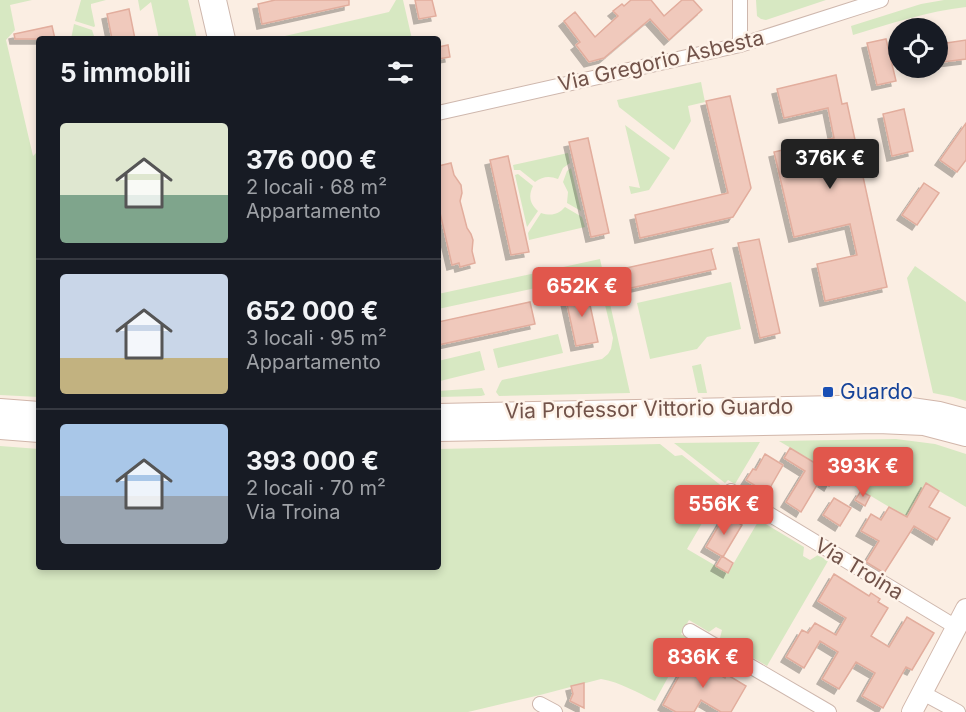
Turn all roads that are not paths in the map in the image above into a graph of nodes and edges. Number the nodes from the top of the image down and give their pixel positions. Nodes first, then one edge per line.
1 (207, 0) edge
2 (219, 0) edge
3 (740, 0) edge
4 (882, 0) edge
5 (214, 36) edge
6 (227, 36) edge
7 (740, 45) junction
8 (441, 112) edge
9 (0, 409) edge
10 (36, 412) edge
11 (441, 414) edge
12 (966, 419) edge
13 (0, 429) edge
14 (441, 431) edge
15 (36, 432) edge
16 (966, 436) edge
17 (731, 491) dead end
18 (966, 609) edge
19 (956, 627) junction
20 (690, 631) dead end
21 (921, 692) junction
22 (540, 704) dead end
23 (555, 712) edge
24 (829, 712) edge
25 (912, 712) edge
26 (958, 712) edge

1 - 5 street
2 - 6 street
3 - 7 street
4 - 7 street, Via Gregorio Asbesta
7 - 8 street, Via Gregorio Asbesta
9 - 10 street
11 - 12 street, Via Professor Vittorio Guardo
13 - 15 street
14 - 16 street, Via Professor Vittorio Guardo
17 - 19 street, Via Troina
18 - 19 street
19 - 21 street
20 - 24 street
21 - 25 street
21 - 26 street
22 - 23 street

